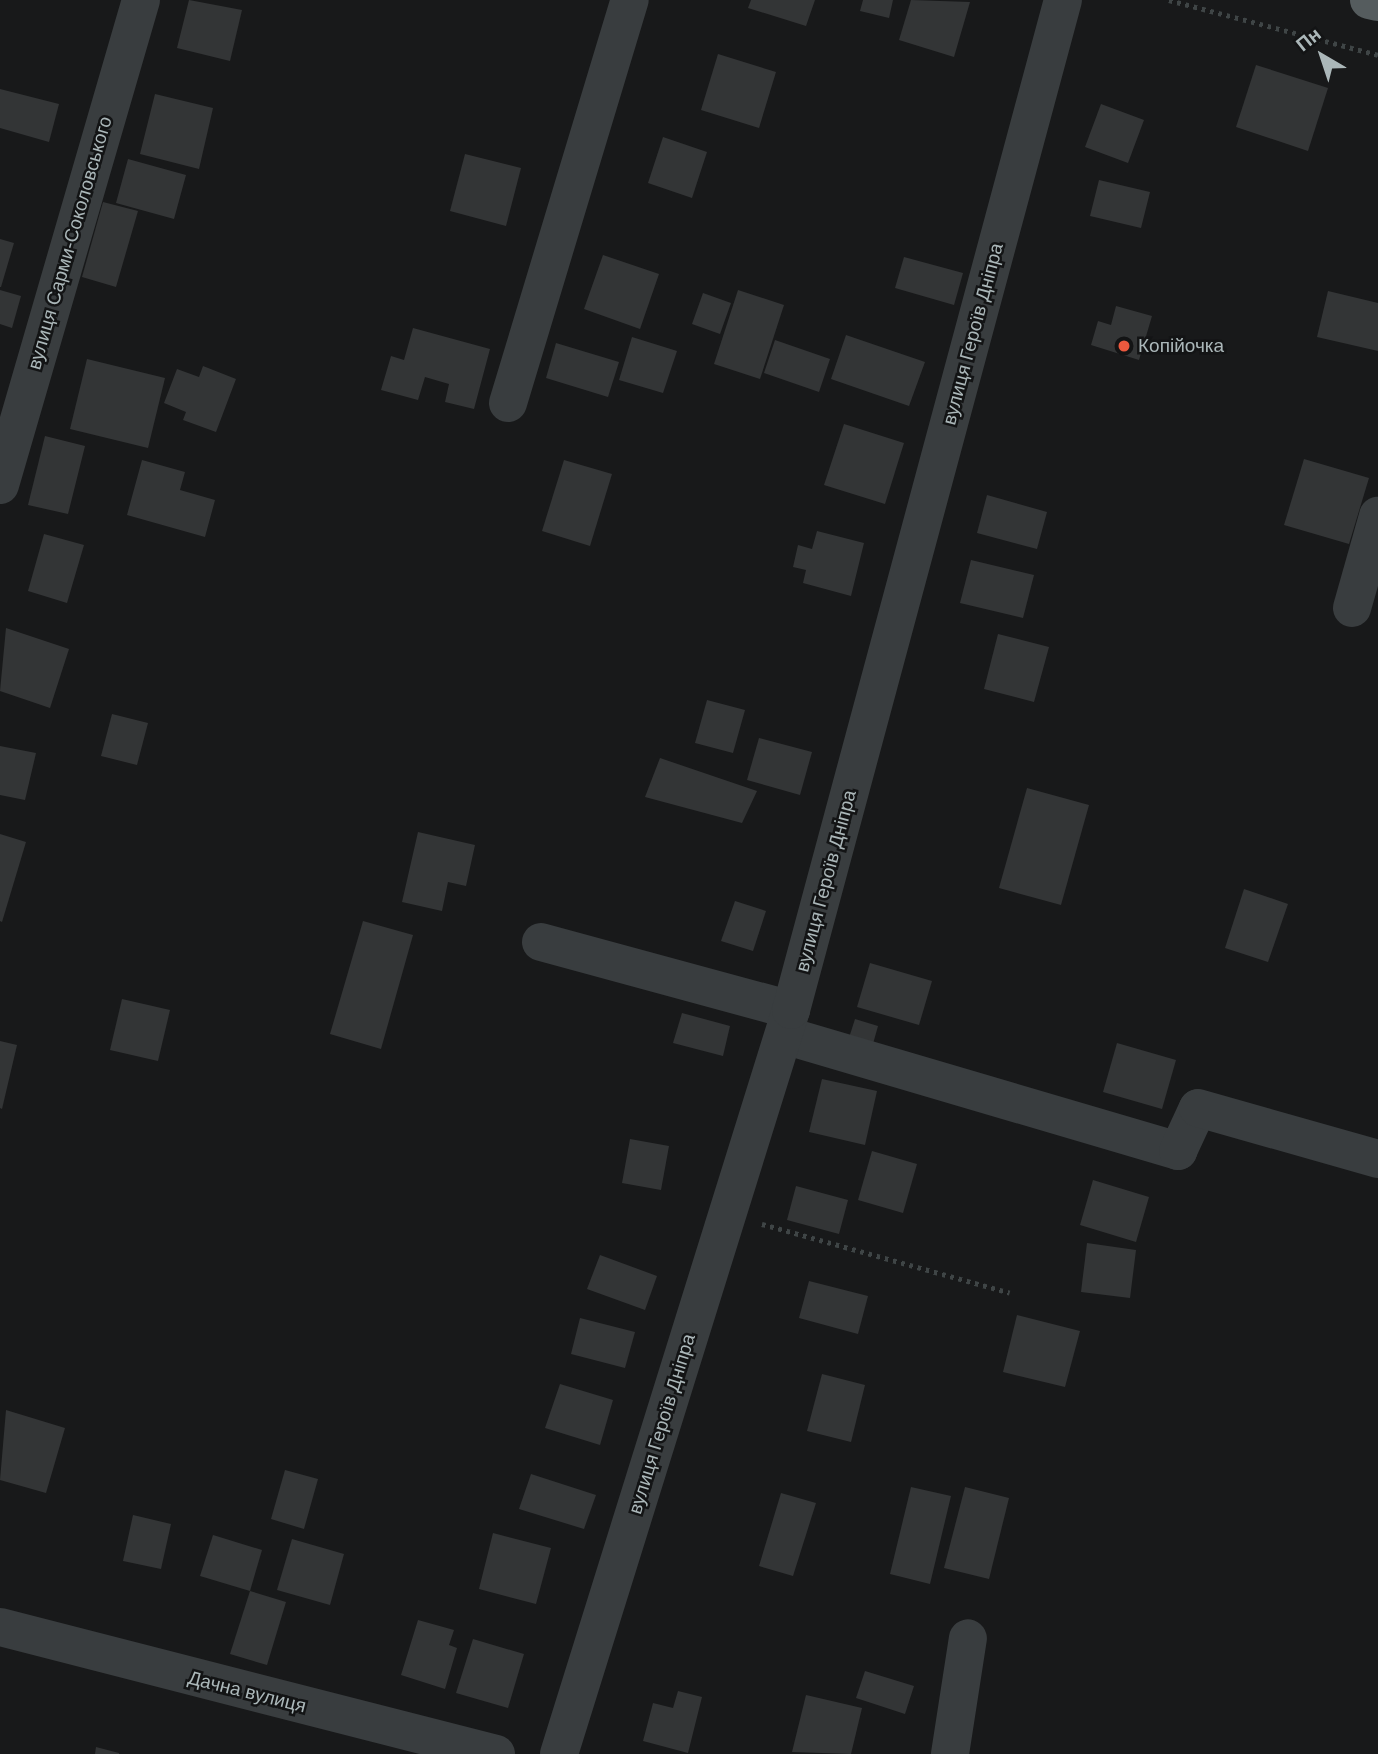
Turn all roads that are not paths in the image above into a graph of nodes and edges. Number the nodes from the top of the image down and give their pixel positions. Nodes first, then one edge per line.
1 (141, 0) edge
2 (630, 0) edge
3 (1063, 0) edge
4 (1369, 0) edge
5 (1378, 2) edge
6 (508, 403) dead end
7 (0, 485) edge
8 (1378, 516) edge
9 (1352, 608) dead end
10 (541, 942) dead end
11 (788, 1023) junction
12 (1378, 1159) edge
13 (0, 1627) edge
14 (968, 1638) dead end
15 (496, 1754) edge
16 (559, 1754) edge
17 (950, 1754) edge

1 - 7 street, вулиця Сарми-Соколовського
2 - 6 street
3 - 11 street, вулиця Героїв Дніпра
4 - 5 main road
8 - 9 street
10 - 11 street
11 - 12 street
11 - 16 street, вулиця Героїв Дніпра
13 - 15 street, Дачна вулиця
14 - 17 street

